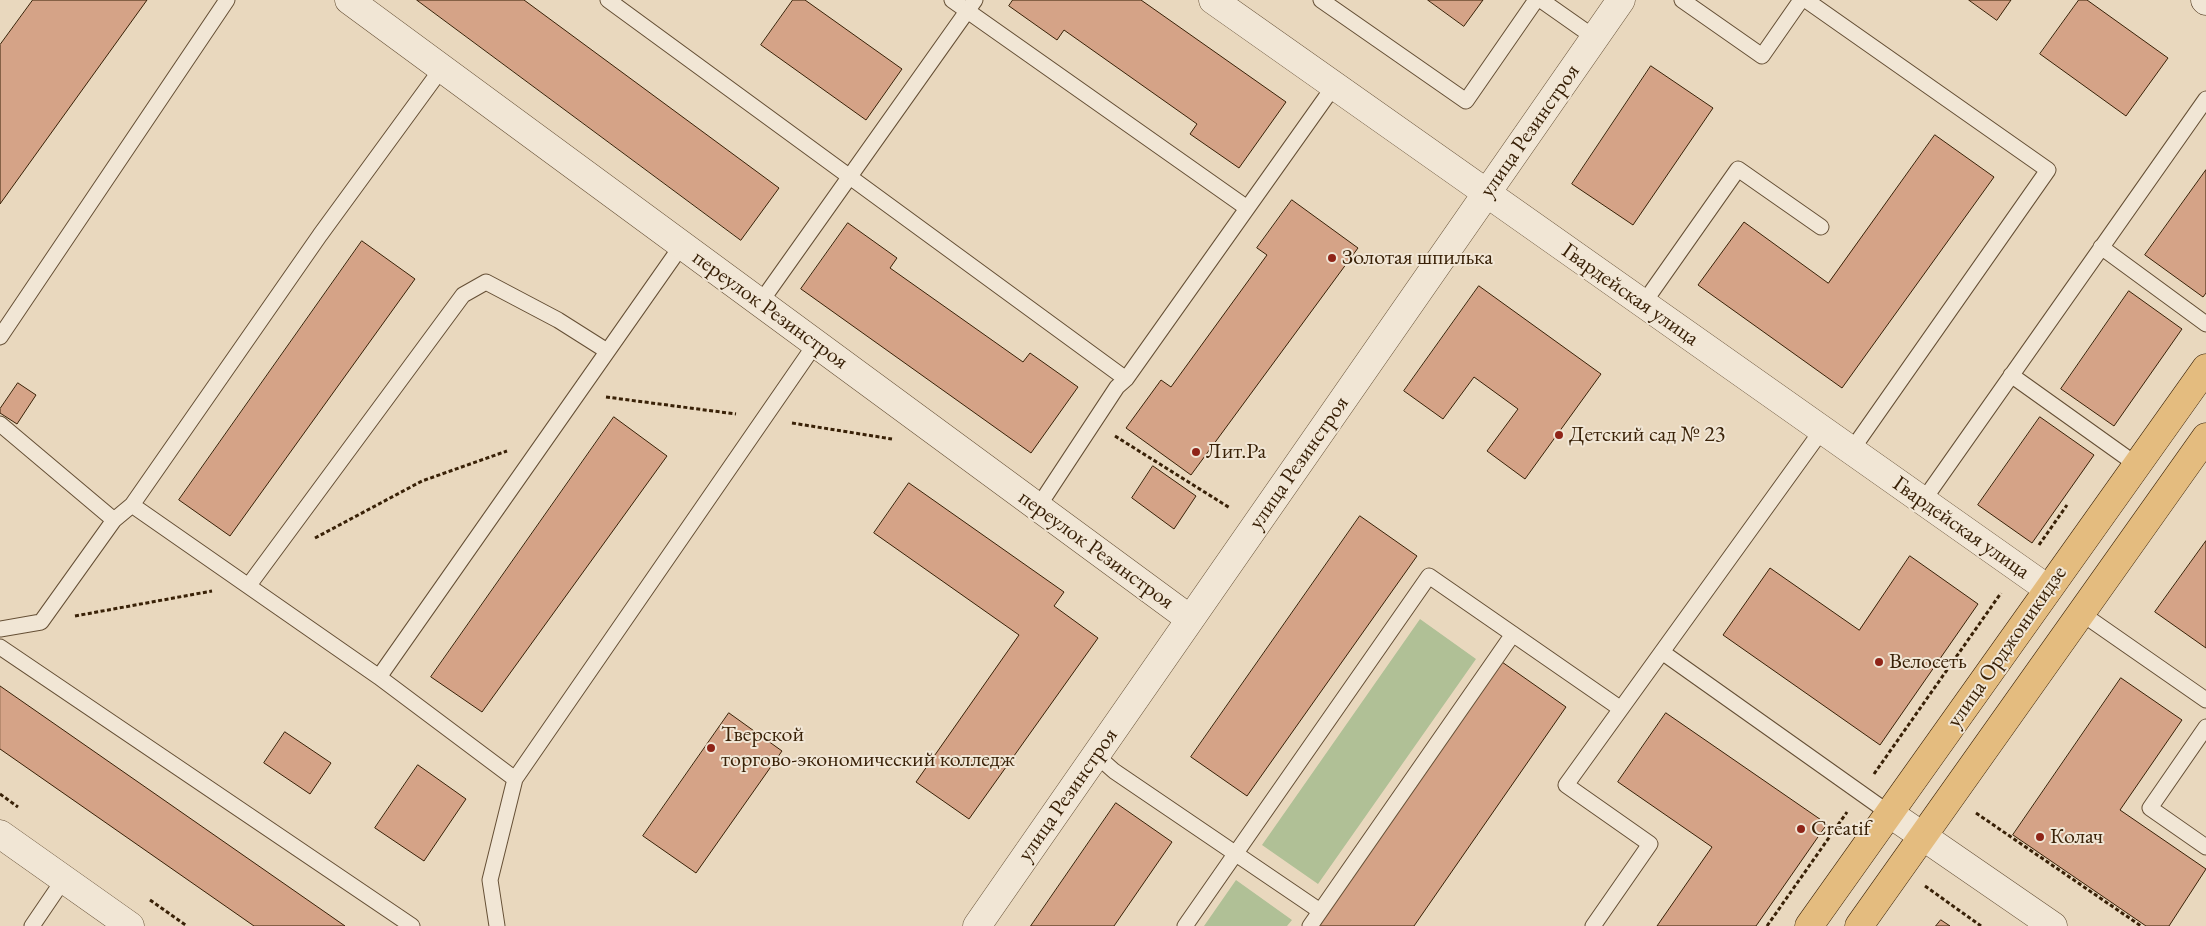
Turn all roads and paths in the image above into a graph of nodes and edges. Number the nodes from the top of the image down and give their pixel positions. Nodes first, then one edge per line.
1 (227, 0) edge
2 (350, 0) edge
3 (608, 0) edge
4 (952, 0) edge
5 (1213, 0) edge
6 (1321, 0) edge
7 (1536, 0) edge
8 (1541, 0) edge
9 (1621, 0) edge
10 (1682, 0) edge
11 (1801, 0) edge
12 (1806, 0) edge
13 (971, 5) edge
14 (1595, 38) junction
15 (442, 68) junction
16 (1334, 86) junction
17 (2206, 99) edge
18 (849, 178) junction
19 (1487, 193) junction
20 (1247, 208) junction
21 (1821, 227) dead end
22 (682, 245) junction
23 (2101, 247) junction
24 (760, 303) junction
25 (1643, 304) junction
26 (2206, 324) edge
27 (0, 337) edge
28 (816, 343) junction
29 (607, 352) junction
30 (2206, 368) edge
31 (2011, 376) junction
32 (1126, 379) junction
33 (1094, 423) junction
34 (0, 424) edge
35 (1822, 430) junction
36 (2206, 438) edge
37 (1851, 451) junction
38 (2137, 465) junction
39 (2071, 500) dead end
40 (1922, 501) junction
41 (132, 505) junction
42 (1038, 507) junction
43 (1237, 512) dead end
44 (114, 520) junction
45 (2018, 569) junction
46 (249, 584) junction
47 (2048, 590) junction
48 (2081, 614) junction
49 (1190, 619) junction
50 (0, 629) edge
51 (1513, 634) junction
52 (0, 647) edge
53 (1662, 652) junction
54 (379, 677) junction
55 (2206, 700) edge
56 (1621, 709) junction
57 (2206, 727) edge
58 (1096, 755) junction
59 (515, 779) junction
60 (1861, 792) junction
61 (1889, 813) junction
62 (1976, 813) dead end
63 (0, 834) edge
64 (1922, 836) junction
65 (2206, 848) edge
66 (1236, 853) junction
67 (64, 879) junction
68 (1925, 886) dead end
69 (1320, 911) junction
70 (32, 926) edge
71 (130, 926) edge
72 (412, 926) edge
73 (497, 926) edge
74 (977, 926) edge
75 (1185, 926) edge
76 (1310, 926) edge
77 (1593, 926) edge
78 (1767, 926) edge
79 (1809, 926) edge
80 (1858, 926) edge
81 (1981, 926) edge
82 (2053, 926) edge
83 (2141, 926) edge

1 - 27 lane
2 - 15 street, переулок Резинстроя
3 - 18 lane
4 - 13 lane
5 - 16 street, Гвардейская улица
6 - 7 lane
8 - 14 lane
9 - 14 street, улица Резинстроя
10 - 11 lane
12 - 37 lane
13 - 18 lane
13 - 20 lane
14 - 19 street, улица Резинстроя
15 - 22 street, переулок Резинстроя
15 - 41 lane
16 - 19 street, Гвардейская улица
16 - 20 lane
17 - 23 lane
18 - 24 lane
18 - 32 lane
19 - 25 street, Гвардейская улица
19 - 49 street, улица Резинстроя
20 - 32 lane
21 - 25 lane
22 - 24 street, переулок Резинстроя
22 - 29 lane
23 - 26 lane
23 - 31 lane
24 - 28 street, переулок Резинстроя
25 - 35 street, Гвардейская улица
28 - 42 street, переулок Резинстроя
28 - 59 lane
29 - 46 lane
29 - 54 lane
30 - 38 main road, улица Орджоникидзе
31 - 38 lane
31 - 40 lane
32 - 33 lane
33 - 42 lane
33 - 43 path
34 - 44 lane
35 - 37 street, Гвардейская улица
35 - 53 lane
36 - 48 main road, улица Орджоникидзе
37 - 40 street, Гвардейская улица
38 - 47 main road, улица Орджоникидзе
39 - 45 path
40 - 45 street, Гвардейская улица
41 - 44 lane
41 - 46 lane
42 - 49 street, переулок Резинстроя
44 - 50 lane
45 - 47 street, Гвардейская улица
45 - 60 path
46 - 54 lane
47 - 61 main road, улица Орджоникидзе
48 - 55 lane
48 - 64 main road, улица Орджоникидзе
49 - 58 street, улица Резинстроя
51 - 56 lane
51 - 66 lane
51 - 69 lane
52 - 72 lane
53 - 56 lane
53 - 60 lane
54 - 59 lane
56 - 77 lane
57 - 65 lane
58 - 66 lane
58 - 74 street, улица Резинстроя
59 - 73 lane
60 - 61 lane
60 - 78 path
61 - 64 street
61 - 79 main road, улица Орджоникидзе
62 - 83 path
63 - 67 street
64 - 80 main road, улица Орджоникидзе
64 - 82 street
66 - 69 lane
66 - 75 lane
67 - 70 lane
67 - 71 street
68 - 81 path
69 - 76 lane

